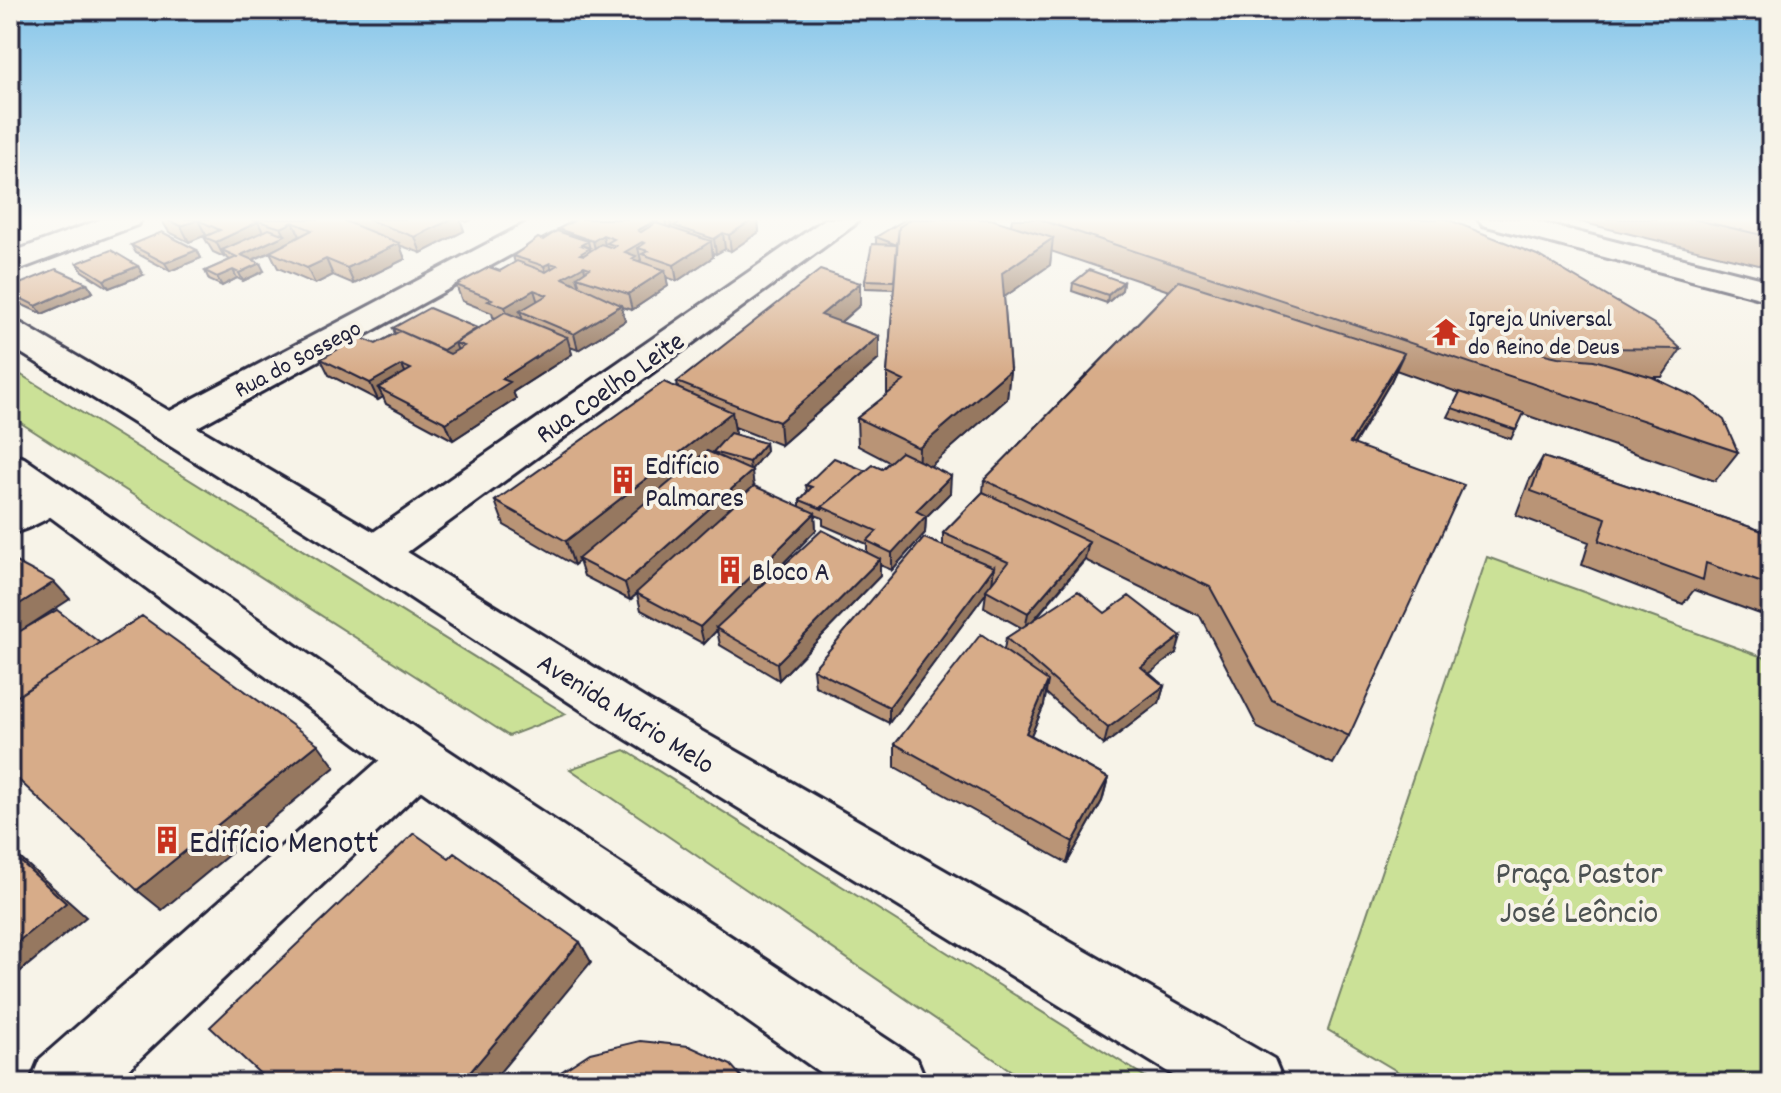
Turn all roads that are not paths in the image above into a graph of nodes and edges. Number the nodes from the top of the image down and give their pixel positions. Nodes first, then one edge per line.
1 (460, 270) edge
2 (772, 270) edge
3 (1690, 270) edge
4 (1771, 291) edge
5 (10, 331) edge
6 (167, 428) junction
7 (23, 495) edge
8 (375, 553) junction
9 (418, 759) junction
10 (64, 1083) edge
11 (893, 1083) edge
12 (1250, 1083) edge

1 - 6 main road, Rua do Sossego
2 - 8 main road, Rua Coelho Leite
3 - 4 main road
5 - 6 main road, Avenida Mário Melo
6 - 8 main road, Avenida Mário Melo
7 - 9 main road
8 - 12 main road, Avenida Mário Melo
9 - 10 main road
9 - 11 main road

